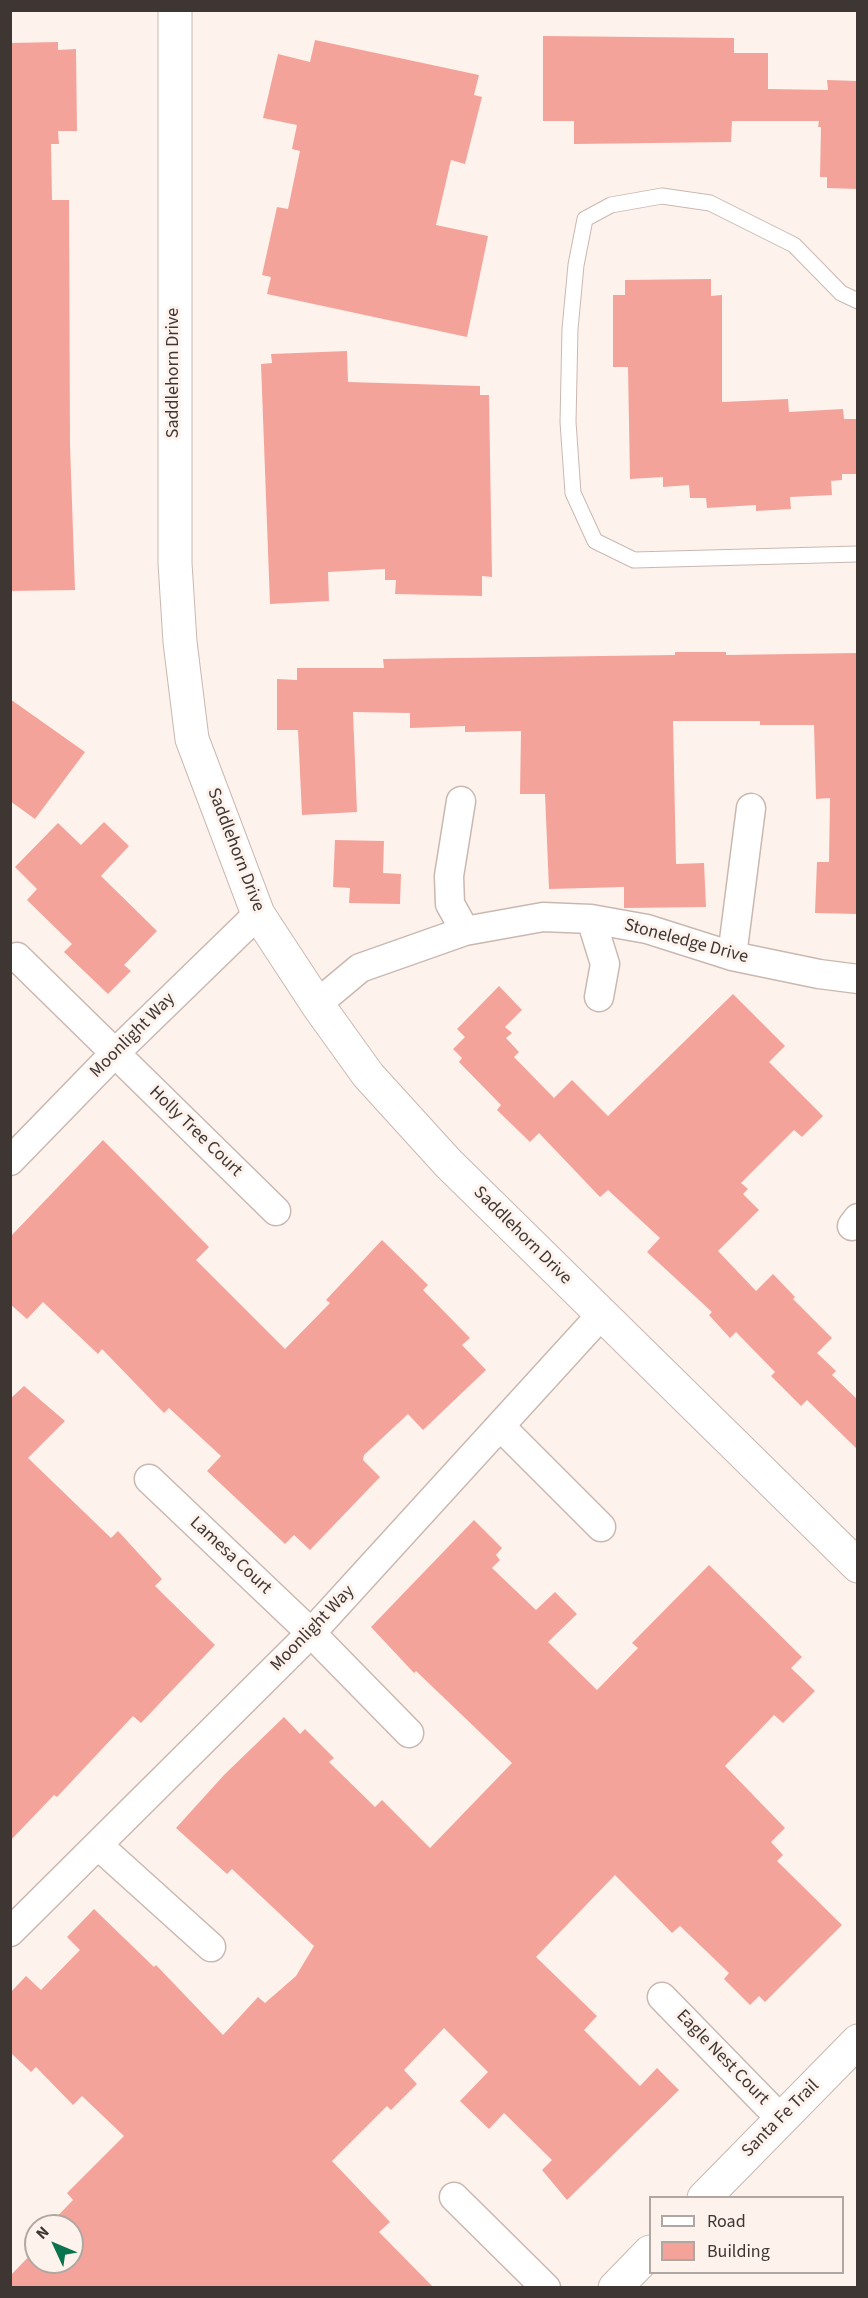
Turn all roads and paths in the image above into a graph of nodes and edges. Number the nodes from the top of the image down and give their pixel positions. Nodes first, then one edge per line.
1 (175, 10) edge
2 (858, 301) edge
3 (858, 554) edge
4 (461, 801) dead end
5 (751, 808) dead end
6 (258, 914) junction
7 (591, 920) junction
8 (465, 931) junction
9 (732, 956) junction
10 (17, 957) dead end
11 (858, 979) edge
12 (599, 997) dead end
13 (317, 1004) junction
14 (114, 1054) junction
15 (10, 1161) edge
16 (276, 1211) dead end
17 (602, 1314) junction
18 (501, 1426) junction
19 (149, 1479) dead end
20 (601, 1527) dead end
21 (858, 1566) edge
22 (311, 1633) junction
23 (409, 1733) dead end
24 (99, 1846) junction
25 (10, 1932) edge
26 (211, 1947) dead end
27 (662, 1997) dead end
28 (858, 2041) edge
29 (781, 2119) junction
30 (706, 2196) edge
31 (454, 2197) dead end
32 (649, 2254) edge
33 (546, 2288) edge
34 (615, 2288) edge

1 - 6 street, Saddlehorn Drive
2 - 3 lane
4 - 8 street
5 - 9 street
6 - 13 street, Saddlehorn Drive
6 - 14 street, Moonlight Way
7 - 8 street, Stoneledge Drive
7 - 9 street, Stoneledge Drive
7 - 12 street
8 - 13 street, Stoneledge Drive
9 - 11 street, Stoneledge Drive
10 - 14 street, Holly Tree Court
13 - 17 street, Saddlehorn Drive
14 - 15 street, Moonlight Way
14 - 16 street, Holly Tree Court
17 - 18 street, Moonlight Way
17 - 21 street, Saddlehorn Drive
18 - 20 street
18 - 22 street, Moonlight Way
19 - 22 street, Lamesa Court
22 - 23 street, Lamesa Court
22 - 24 street, Moonlight Way
24 - 25 street, Moonlight Way
24 - 26 street
27 - 29 street, Eagle Nest Court
28 - 29 street, Santa Fe Trail
29 - 30 street, Santa Fe Trail
31 - 33 street
32 - 34 street

